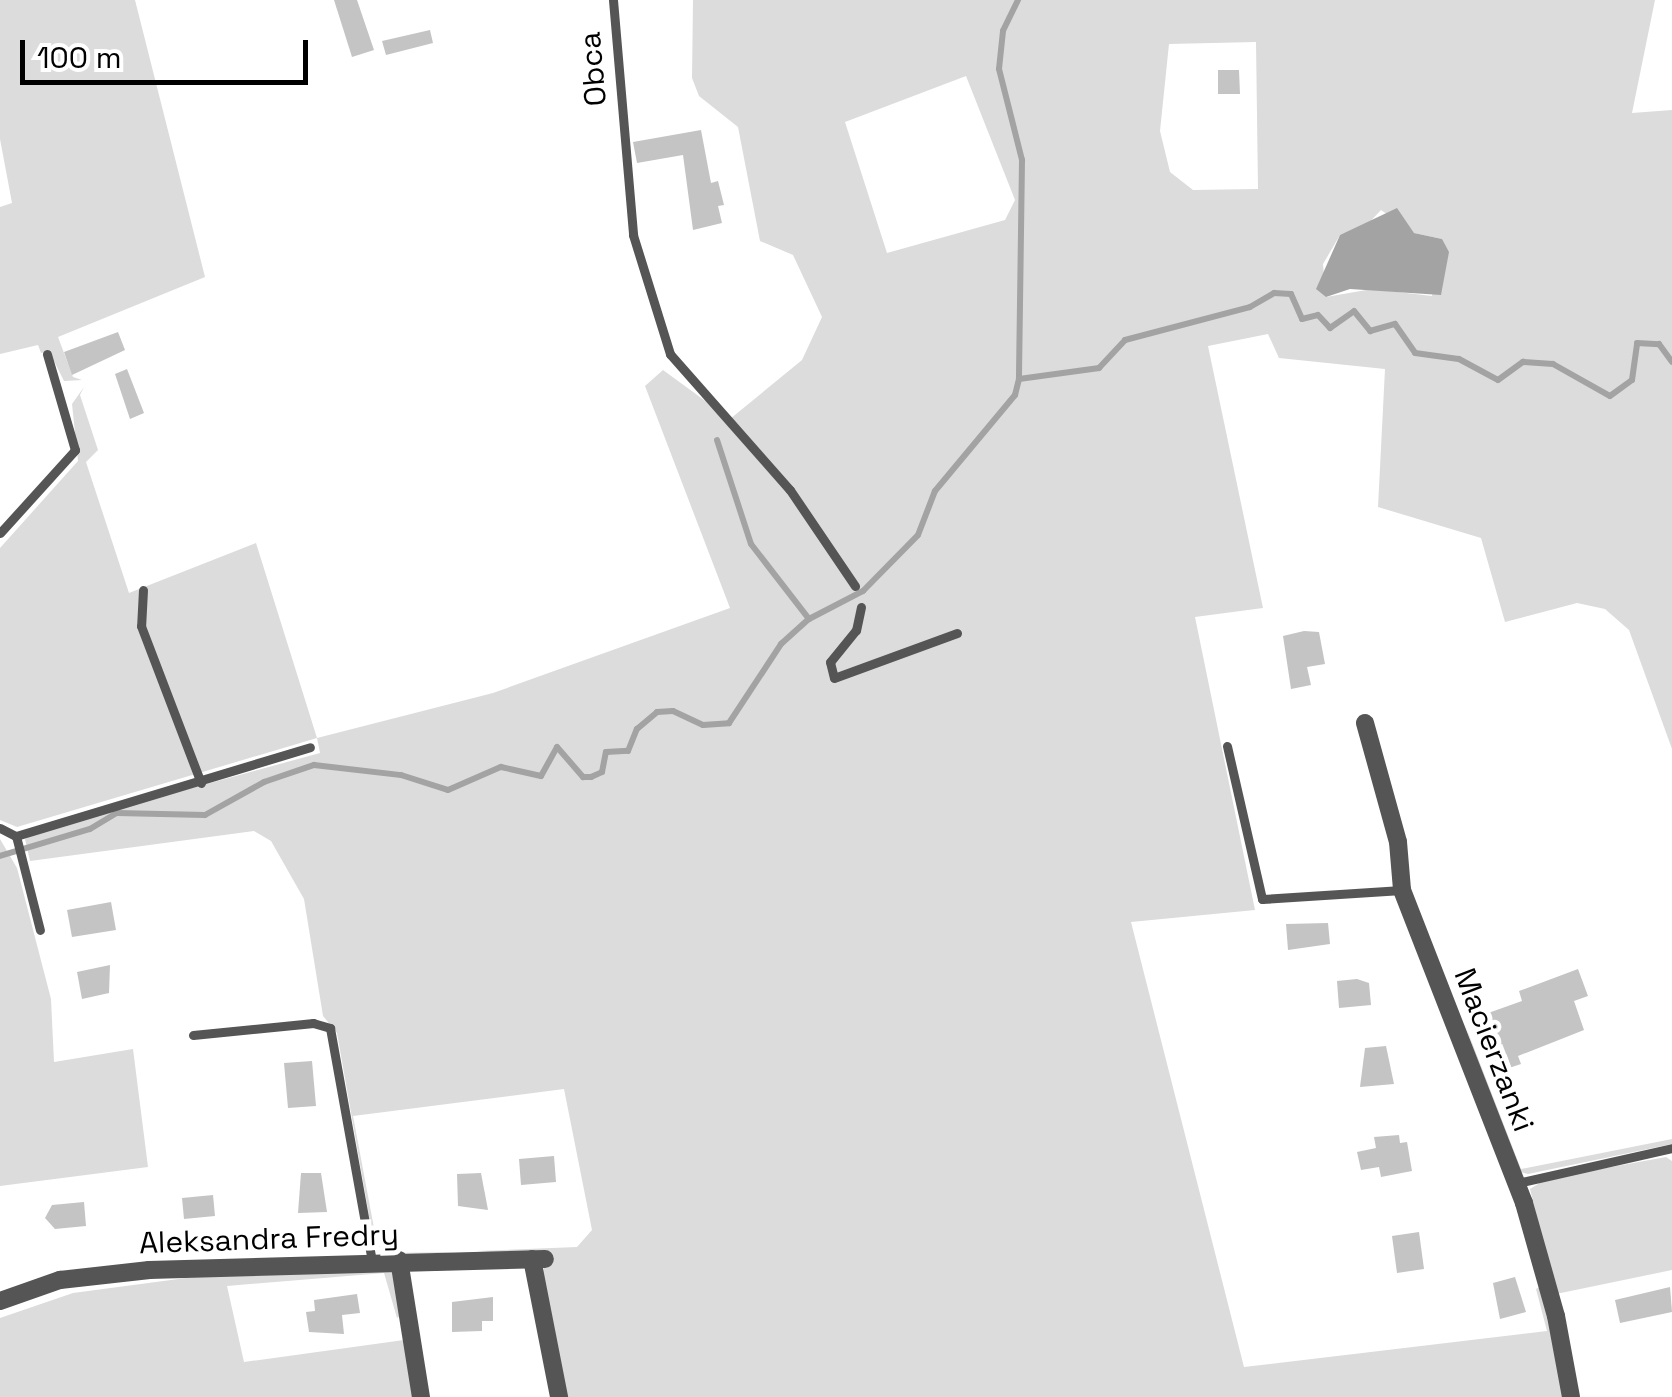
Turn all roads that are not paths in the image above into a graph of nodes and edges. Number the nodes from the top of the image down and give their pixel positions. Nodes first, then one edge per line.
1 (613, 0) edge
2 (48, 354) dead end
3 (0, 534) edge
4 (855, 586) dead end
5 (143, 590) dead end
6 (861, 607) dead end
7 (957, 634) dead end
8 (1366, 723) dead end
9 (1227, 746) dead end
10 (310, 747) dead end
11 (201, 783) junction
12 (0, 828) edge
13 (17, 840) junction
14 (1402, 890) junction
15 (40, 930) dead end
16 (193, 1035) dead end
17 (1672, 1148) edge
18 (1518, 1183) junction
19 (400, 1260) junction
20 (372, 1262) junction
21 (0, 1300) edge
22 (421, 1397) edge
23 (559, 1397) edge
24 (1570, 1397) edge

1 - 4 lane, Obca
2 - 3 lane
5 - 11 lane
6 - 7 lane
8 - 14 street, Macierzanki
9 - 14 lane
10 - 11 lane
11 - 13 lane
12 - 13 lane
13 - 15 lane
14 - 18 street, Macierzanki
16 - 20 lane
17 - 18 lane
18 - 24 street, Macierzanki
19 - 20 street, Aleksandra Fredry
19 - 22 street
19 - 23 street, Aleksandra Fredry
20 - 21 street, Aleksandra Fredry

